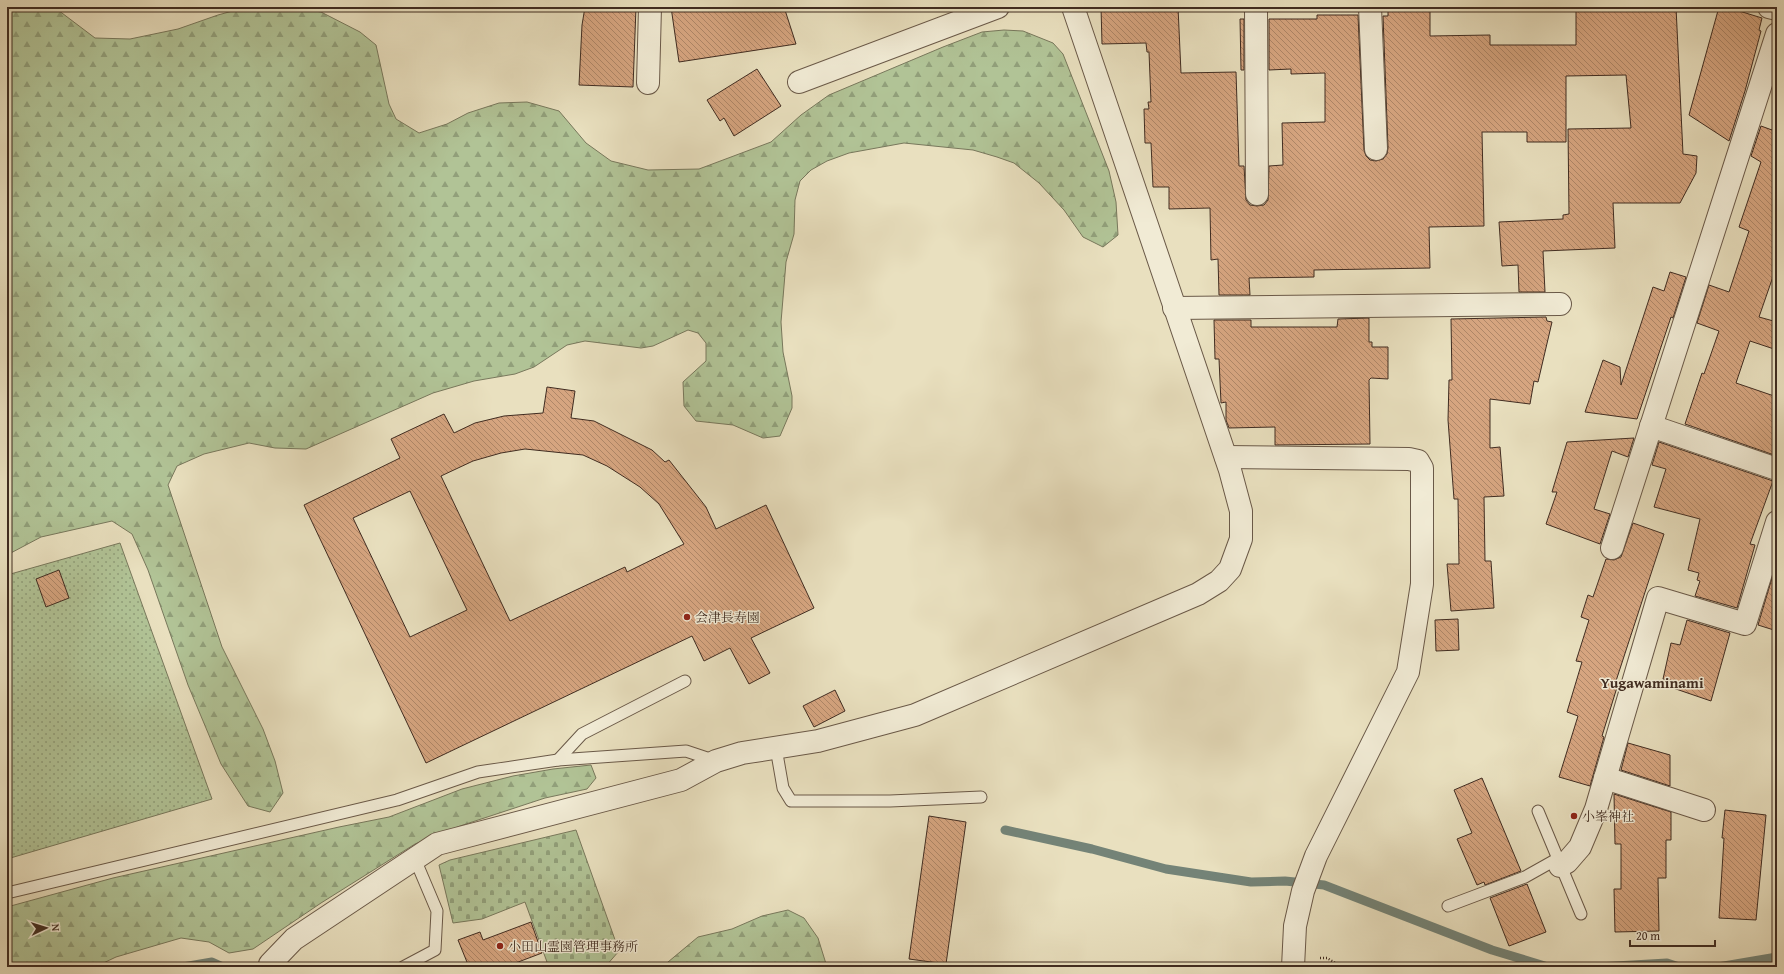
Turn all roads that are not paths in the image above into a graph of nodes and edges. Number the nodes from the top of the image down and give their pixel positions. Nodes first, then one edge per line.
1 (650, 7) edge
2 (998, 7) edge
3 (1073, 7) edge
4 (1256, 7) edge
5 (1370, 7) edge
6 (1769, 7) edge
7 (1777, 9) edge
8 (1777, 34) edge
9 (799, 82) dead end
10 (648, 83) dead end
11 (1376, 149) dead end
12 (1257, 194) dead end
13 (1560, 304) dead end
14 (1174, 308) junction
15 (1651, 426) junction
16 (1226, 457) junction
17 (1777, 469) edge
18 (1777, 522) edge
19 (1612, 548) dead end
20 (685, 681) dead end
21 (776, 748) junction
22 (558, 760) junction
23 (716, 761) junction
24 (1605, 778) junction
25 (981, 797) dead end
26 (1704, 810) dead end
27 (1538, 811) dead end
28 (415, 859) junction
29 (1559, 863) junction
30 (7, 893) edge
31 (1448, 906) dead end
32 (1581, 914) dead end
33 (270, 967) edge
34 (403, 967) edge
35 (1293, 967) edge

1 - 10 street
2 - 9 street
3 - 14 street
4 - 12 street
5 - 11 street
6 - 7 street
8 - 15 street
13 - 14 street
14 - 16 street
15 - 17 street
15 - 19 street
16 - 21 street
16 - 35 street
18 - 24 street
20 - 22 lane
21 - 23 street
21 - 25 lane
22 - 23 lane
22 - 30 lane
23 - 28 street
24 - 26 street
24 - 29 street
27 - 29 lane
28 - 33 street
28 - 34 lane
29 - 31 lane
29 - 32 lane

